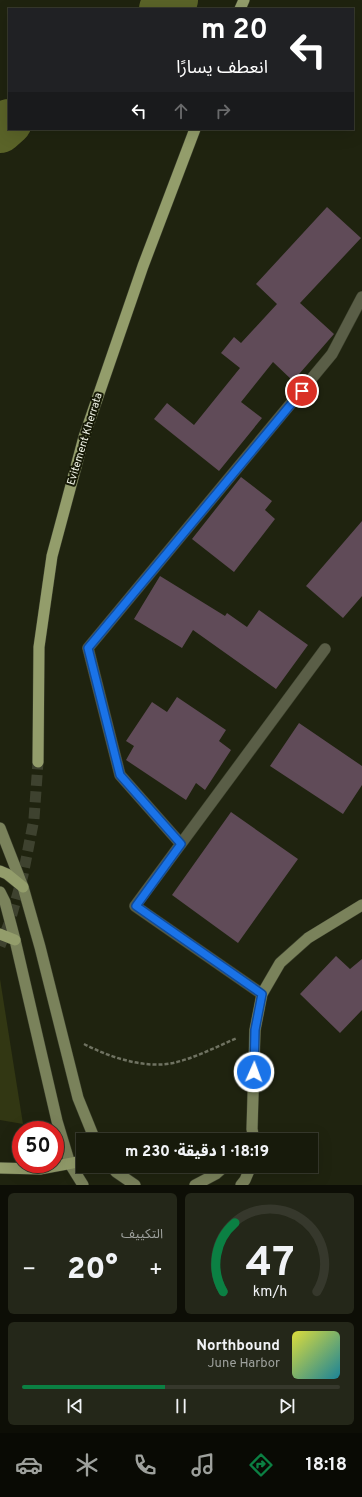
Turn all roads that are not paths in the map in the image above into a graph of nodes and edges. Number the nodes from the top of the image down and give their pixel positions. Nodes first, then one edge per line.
1 (195, 130) edge
2 (362, 297) edge
3 (325, 649) dead end
4 (38, 762) tunnel mouth
5 (0, 828) edge
6 (181, 844) junction
7 (0, 871) edge
8 (23, 887) junction
9 (0, 892) edge
10 (362, 905) edge
11 (0, 934) edge
12 (15, 940) junction
13 (262, 994) junction
14 (92, 1133) edge
15 (253, 1133) edge
16 (76, 1163) edge
17 (70, 1164) junction
18 (0, 1168) edge
19 (117, 1173) edge
20 (217, 1173) edge
21 (248, 1173) edge
22 (83, 1185) edge
23 (135, 1185) edge
24 (196, 1185) edge
25 (241, 1185) edge

1 - 4 main road, Evitement Kherrata
2 - 6 street
3 - 6 street
5 - 8 main road
6 - 13 street
7 - 8 main road
8 - 14 main road
9 - 12 main road
10 - 13 main road
11 - 12 main road
12 - 17 main road
13 - 15 main road
16 - 17 main road
17 - 18 main road
17 - 22 main road
19 - 23 main road
20 - 24 main road
21 - 25 main road

